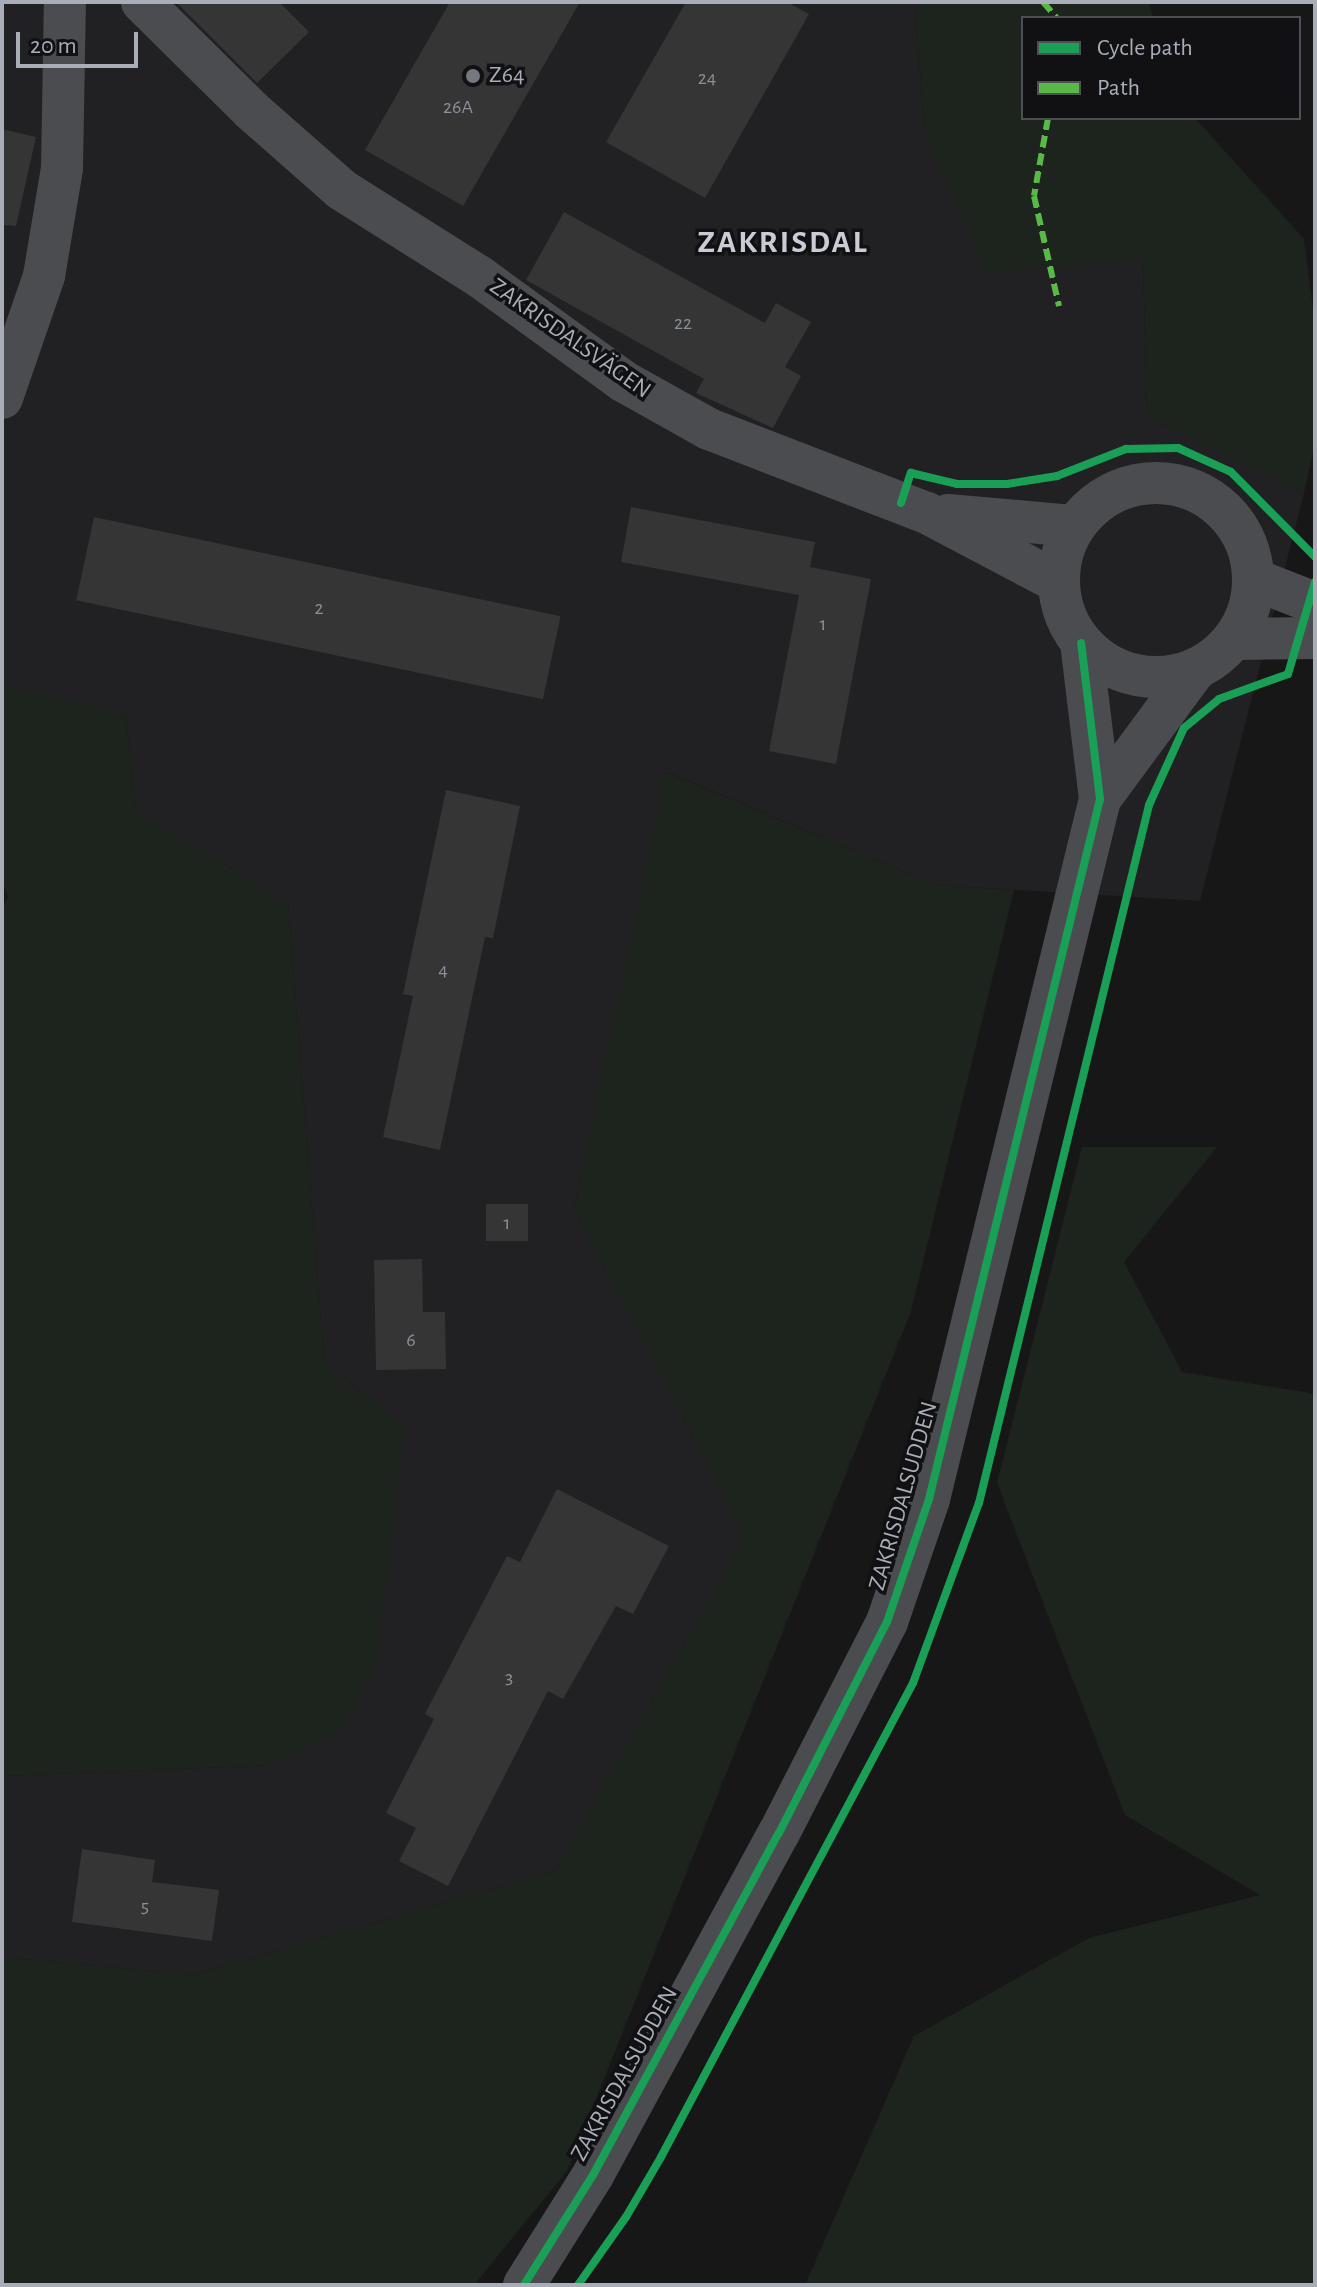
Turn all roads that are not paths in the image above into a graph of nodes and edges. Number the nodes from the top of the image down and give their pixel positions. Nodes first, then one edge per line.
1 (65, 2) edge
2 (142, 2) edge
3 (2, 398) edge
4 (927, 513) junction
5 (1075, 526) junction
6 (1253, 579) junction
7 (1058, 582) junction
8 (1315, 603) edge
9 (1315, 638) edge
10 (1234, 639) junction
11 (1081, 643) junction
12 (1196, 669) junction
13 (1100, 799) junction
14 (524, 2285) edge

1 - 3 street
2 - 4 street, ZAKRISDALSVÄGEN
4 - 5 street
4 - 7 street, ZAKRISDALSVÄGEN
5 - 6 street
5 - 7 street
6 - 8 street
6 - 10 street
7 - 11 street
9 - 10 street
10 - 12 street
11 - 12 street
11 - 13 street, ZAKRISDALSUDDEN
12 - 13 street, ZAKRISDALSUDDEN
13 - 14 street, ZAKRISDALSUDDEN

